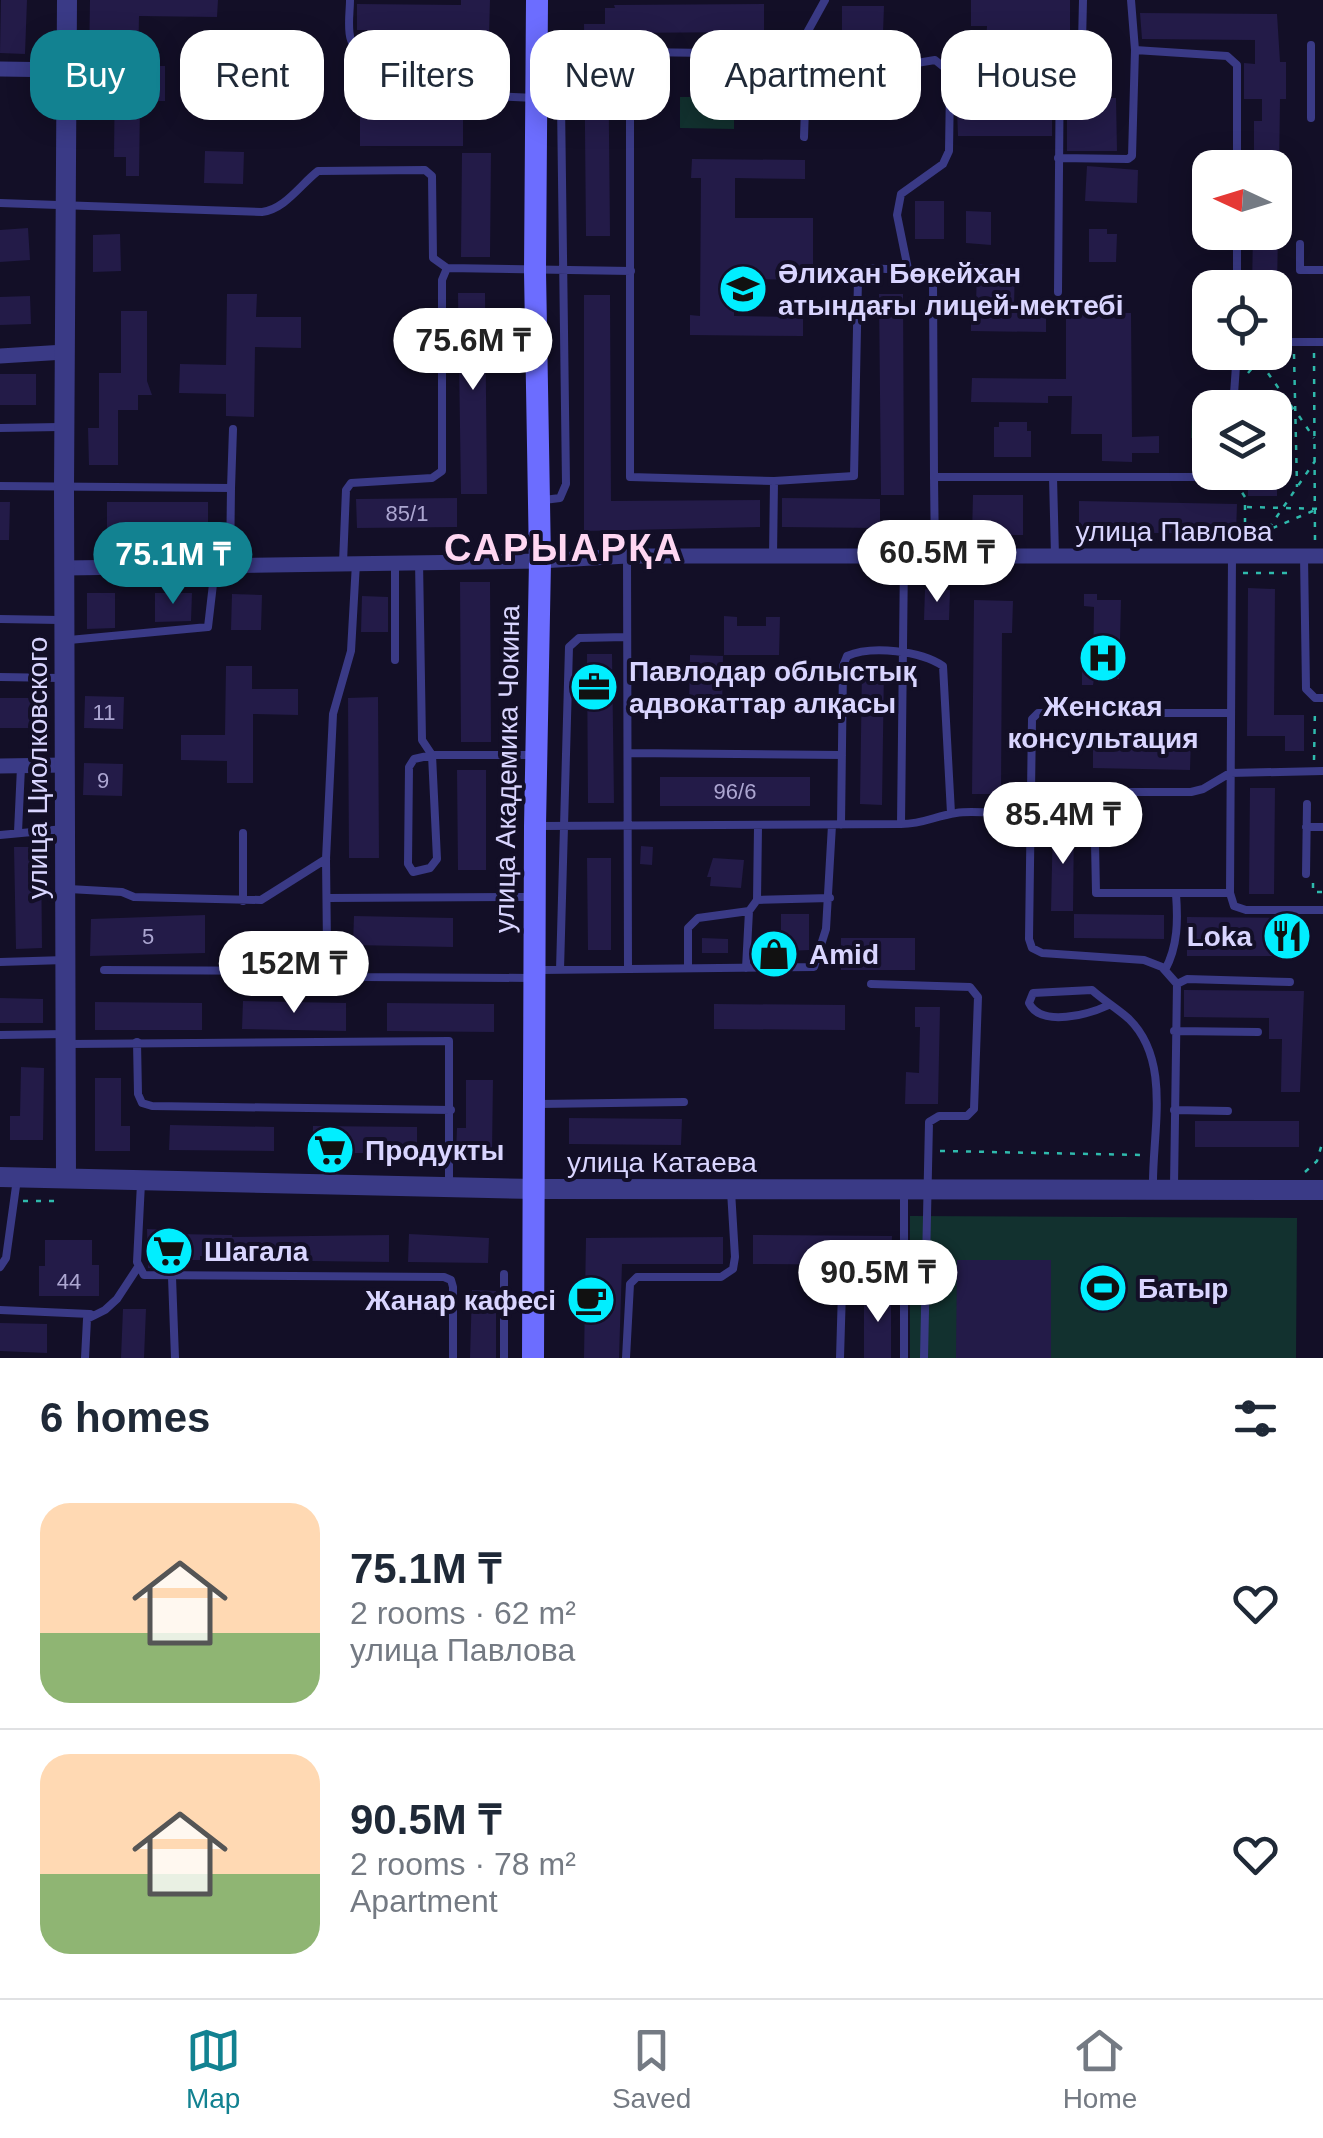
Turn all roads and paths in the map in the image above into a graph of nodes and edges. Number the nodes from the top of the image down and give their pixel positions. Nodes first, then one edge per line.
1 (67, 0) edge
2 (350, 0) edge
3 (537, 0) edge
4 (825, 0) edge
5 (1082, 0) edge
6 (1131, 0) edge
7 (67, 30) edge
8 (536, 30) edge
9 (809, 30) edge
10 (1311, 45) dead end
11 (1135, 50) junction
12 (690, 53) edge
13 (1311, 57) junction
14 (1323, 57) edge
15 (921, 62) edge
16 (0, 69) edge
17 (30, 69) edge
18 (530, 98) edge
19 (1311, 118) dead end
20 (67, 120) edge
21 (535, 120) edge
22 (561, 120) edge
23 (805, 120) edge
24 (804, 137) dead end
25 (1238, 150) edge
26 (1058, 158) junction
27 (0, 203) edge
28 (68, 206) junction
29 (1300, 244) dead end
30 (447, 268) junction
31 (908, 269) junction
32 (536, 270) junction
33 (564, 270) junction
34 (1323, 270) edge
35 (631, 271) junction
36 (1058, 292) dead end
37 (1294, 342) joint
38 (1323, 342) edge
39 (66, 352) junction
40 (0, 356) edge
41 (1266, 370) edge
42 (1296, 413) junction
43 (64, 426) junction
44 (0, 428) edge
45 (233, 429) dead end
46 (1315, 439) dead end
47 (1315, 460) dead end
48 (934, 477) junction
49 (1052, 477) junction
50 (1192, 478) edge
51 (774, 480) junction
52 (0, 486) edge
53 (64, 487) junction
54 (1297, 487) junction
55 (231, 488) junction
56 (1241, 490) edge
57 (540, 501) junction
58 (1246, 507) junction
59 (1282, 508) junction
60 (1316, 509) junction
61 (1323, 510) edge
62 (1268, 530) junction
63 (1232, 555) junction
64 (627, 556) junction
65 (1055, 556) junction
66 (1304, 556) junction
67 (1323, 556) edge
68 (773, 557) junction
69 (904, 558) junction
70 (935, 558) junction
71 (419, 561) junction
72 (540, 561) junction
73 (350, 562) junction
74 (395, 562) junction
75 (223, 566) junction
76 (64, 568) junction
77 (1232, 573) junction
78 (1304, 573) junction
79 (0, 620) edge
80 (64, 630) junction
81 (627, 637) junction
82 (902, 652) junction
83 (396, 660) dead end
84 (0, 678) edge
85 (64, 678) junction
86 (1323, 698) edge
87 (1230, 713) junction
88 (629, 753) junction
89 (432, 755) junction
90 (842, 755) junction
91 (536, 756) junction
92 (0, 766) edge
93 (21, 766) junction
94 (65, 766) junction
95 (1323, 771) edge
96 (1230, 772) junction
97 (1094, 791) junction
98 (1031, 802) junction
99 (1307, 804) dead end
100 (951, 813) junction
101 (901, 824) junction
102 (563, 825) junction
103 (837, 825) junction
104 (535, 826) junction
105 (628, 826) junction
106 (758, 826) junction
107 (1306, 827) junction
108 (1323, 827) edge
109 (64, 829) junction
110 (18, 832) junction
111 (243, 832) dead end
112 (0, 835) edge
113 (326, 860) junction
114 (1306, 874) dead end
115 (64, 888) junction
116 (1176, 894) junction
117 (1230, 894) junction
118 (328, 898) junction
119 (535, 898) junction
120 (830, 898) junction
121 (756, 900) junction
122 (243, 902) junction
123 (1323, 910) edge
124 (749, 911) junction
125 (330, 957) junction
126 (65, 960) junction
127 (0, 962) edge
128 (688, 968) junction
129 (746, 968) junction
130 (628, 969) junction
131 (104, 970) dead end
132 (560, 970) junction
133 (1166, 970) junction
134 (535, 974) junction
135 (1290, 982) dead end
136 (872, 984) dead end
137 (1177, 984) junction
138 (1109, 1005) junction
139 (1174, 1031) junction
140 (1258, 1032) dead end
141 (0, 1035) edge
142 (65, 1039) junction
143 (137, 1042) junction
144 (684, 1102) dead end
145 (535, 1104) junction
146 (451, 1110) junction
147 (1174, 1110) junction
148 (1228, 1111) dead end
149 (1323, 1140) edge
150 (928, 1151) junction
151 (1152, 1155) junction
152 (1299, 1174) dead end
153 (9, 1177) edge
154 (66, 1177) junction
155 (141, 1179) junction
156 (449, 1186) junction
157 (535, 1189) junction
158 (731, 1190) junction
159 (928, 1190) junction
160 (1323, 1190) edge
161 (904, 1191) junction
162 (1163, 1191) junction
163 (14, 1201) junction
164 (56, 1202) dead end
165 (0, 1267) edge
166 (138, 1267) junction
167 (504, 1274) dead end
168 (172, 1277) junction
169 (904, 1278) junction
170 (0, 1310) edge
171 (91, 1314) junction
172 (85, 1358) edge
173 (174, 1358) edge
174 (453, 1358) edge
175 (504, 1358) edge
176 (533, 1358) edge
177 (626, 1358) edge
178 (840, 1358) edge
179 (904, 1358) edge
180 (924, 1358) edge

1 - 7 street, улица Циолковского
2 - 18 lane
3 - 8 main road, улица Академика Чокина
4 - 9 lane
5 - 26 lane
6 - 11 lane
10 - 13 lane
11 - 25 lane
11 - 26 lane
12 - 35 lane
13 - 14 lane
13 - 19 lane
15 - 31 lane
16 - 17 street
20 - 28 street, улица Циолковского
21 - 32 main road, улица Академика Чокина
22 - 33 lane
23 - 24 lane
26 - 36 lane
27 - 28 lane
28 - 30 lane
28 - 39 street, улица Циолковского
29 - 34 lane
30 - 32 lane
30 - 73 lane
31 - 48 lane
31 - 51 lane
32 - 33 lane
32 - 57 main road, улица Академика Чокина
33 - 35 lane
33 - 57 lane
35 - 51 lane
37 - 38 lane
37 - 42 path
39 - 40 street
39 - 43 street, улица Циолковского
41 - 42 path
42 - 46 path
42 - 54 path
43 - 44 lane
43 - 53 street, улица Циолковского
45 - 55 lane
47 - 54 path
48 - 49 lane
48 - 70 lane
49 - 50 lane
49 - 65 lane
51 - 68 lane
52 - 53 lane
53 - 55 lane
53 - 76 street, улица Циолковского
54 - 59 path
55 - 75 lane
56 - 58 path
57 - 72 main road, улица Академика Чокина
58 - 59 path
58 - 62 path
59 - 60 path
59 - 62 path
60 - 61 path
60 - 62 path
63 - 65 street, улица Павлова
63 - 66 street, улица Павлова
63 - 77 lane
64 - 68 street, улица Павлова
64 - 72 street, улица Павлова
64 - 81 lane
65 - 70 street, улица Павлова
66 - 67 street, улица Павлова
66 - 78 lane
68 - 69 street, улица Павлова
69 - 70 street, улица Павлова
69 - 82 lane
71 - 72 street, улица Павлова
71 - 74 street, улица Павлова
71 - 89 lane
72 - 91 main road, улица Академика Чокина
73 - 74 street, улица Павлова
73 - 75 street, улица Павлова
73 - 113 lane
74 - 83 lane
75 - 76 street, улица Павлова
75 - 80 lane
76 - 80 street, улица Циолковского
77 - 78 path
77 - 87 lane
78 - 86 lane
79 - 80 lane
80 - 85 street, улица Циолковского
81 - 88 lane
81 - 102 lane
82 - 90 lane
82 - 100 lane
82 - 101 lane
84 - 85 lane
85 - 94 street, улица Циолковского
87 - 96 lane
87 - 98 lane
88 - 90 lane
88 - 105 lane
89 - 89 lane
89 - 91 lane
90 - 103 lane
91 - 104 main road, улица Академика Чокина
92 - 93 street
93 - 94 street
93 - 110 lane
94 - 109 street, улица Циолковского
95 - 96 lane
96 - 97 lane
96 - 117 lane
97 - 98 lane
97 - 116 lane
98 - 100 lane
98 - 133 lane
99 - 107 lane
100 - 101 lane
101 - 103 lane
102 - 104 lane
102 - 105 lane
102 - 132 lane
103 - 106 lane
103 - 120 lane
104 - 119 main road, улица Академика Чокина
105 - 106 lane
105 - 130 lane
106 - 121 lane
107 - 108 lane
107 - 114 lane
109 - 110 lane
109 - 115 street, улица Циолковского
110 - 112 lane
111 - 122 lane
113 - 118 lane
113 - 122 lane
115 - 122 lane
115 - 126 street, улица Циолковского
116 - 117 lane
116 - 133 lane
117 - 123 lane
118 - 119 lane
118 - 125 lane
119 - 134 main road, улица Академика Чокина
120 - 121 lane
120 - 129 lane
121 - 124 lane
124 - 128 lane
124 - 129 lane
125 - 131 lane
125 - 134 lane
126 - 127 lane
126 - 142 street, улица Циолковского
128 - 129 lane
128 - 130 lane
130 - 132 lane
132 - 134 lane
133 - 137 lane
134 - 145 main road, улица Академика Чокина
135 - 137 lane
136 - 150 lane
137 - 139 lane
138 - 138 lane
138 - 151 lane
139 - 140 lane
139 - 147 lane
141 - 142 lane
142 - 143 lane
142 - 154 street, улица Циолковского
143 - 146 lane
143 - 146 lane
144 - 145 lane
145 - 157 main road, улица Академика Чокина
146 - 156 lane
147 - 148 lane
147 - 162 lane
149 - 152 path
150 - 151 path
150 - 159 lane
151 - 162 lane
153 - 154 street, улица Катаева
153 - 163 lane
154 - 155 street, улица Катаева
155 - 156 street, улица Катаева
155 - 166 lane
156 - 157 street, улица Катаева
157 - 158 street, улица Катаева
157 - 176 main road, улица Академика Чокина
158 - 161 street, улица Катаева
158 - 177 lane
159 - 161 street, улица Катаева
159 - 162 street, улица Катаева
159 - 180 lane
160 - 162 street, улица Катаева
161 - 169 lane
163 - 164 path
163 - 165 lane
166 - 168 lane
166 - 171 lane
167 - 175 lane
168 - 173 lane
168 - 174 lane
169 - 178 lane
169 - 179 lane
170 - 171 lane
171 - 172 lane

